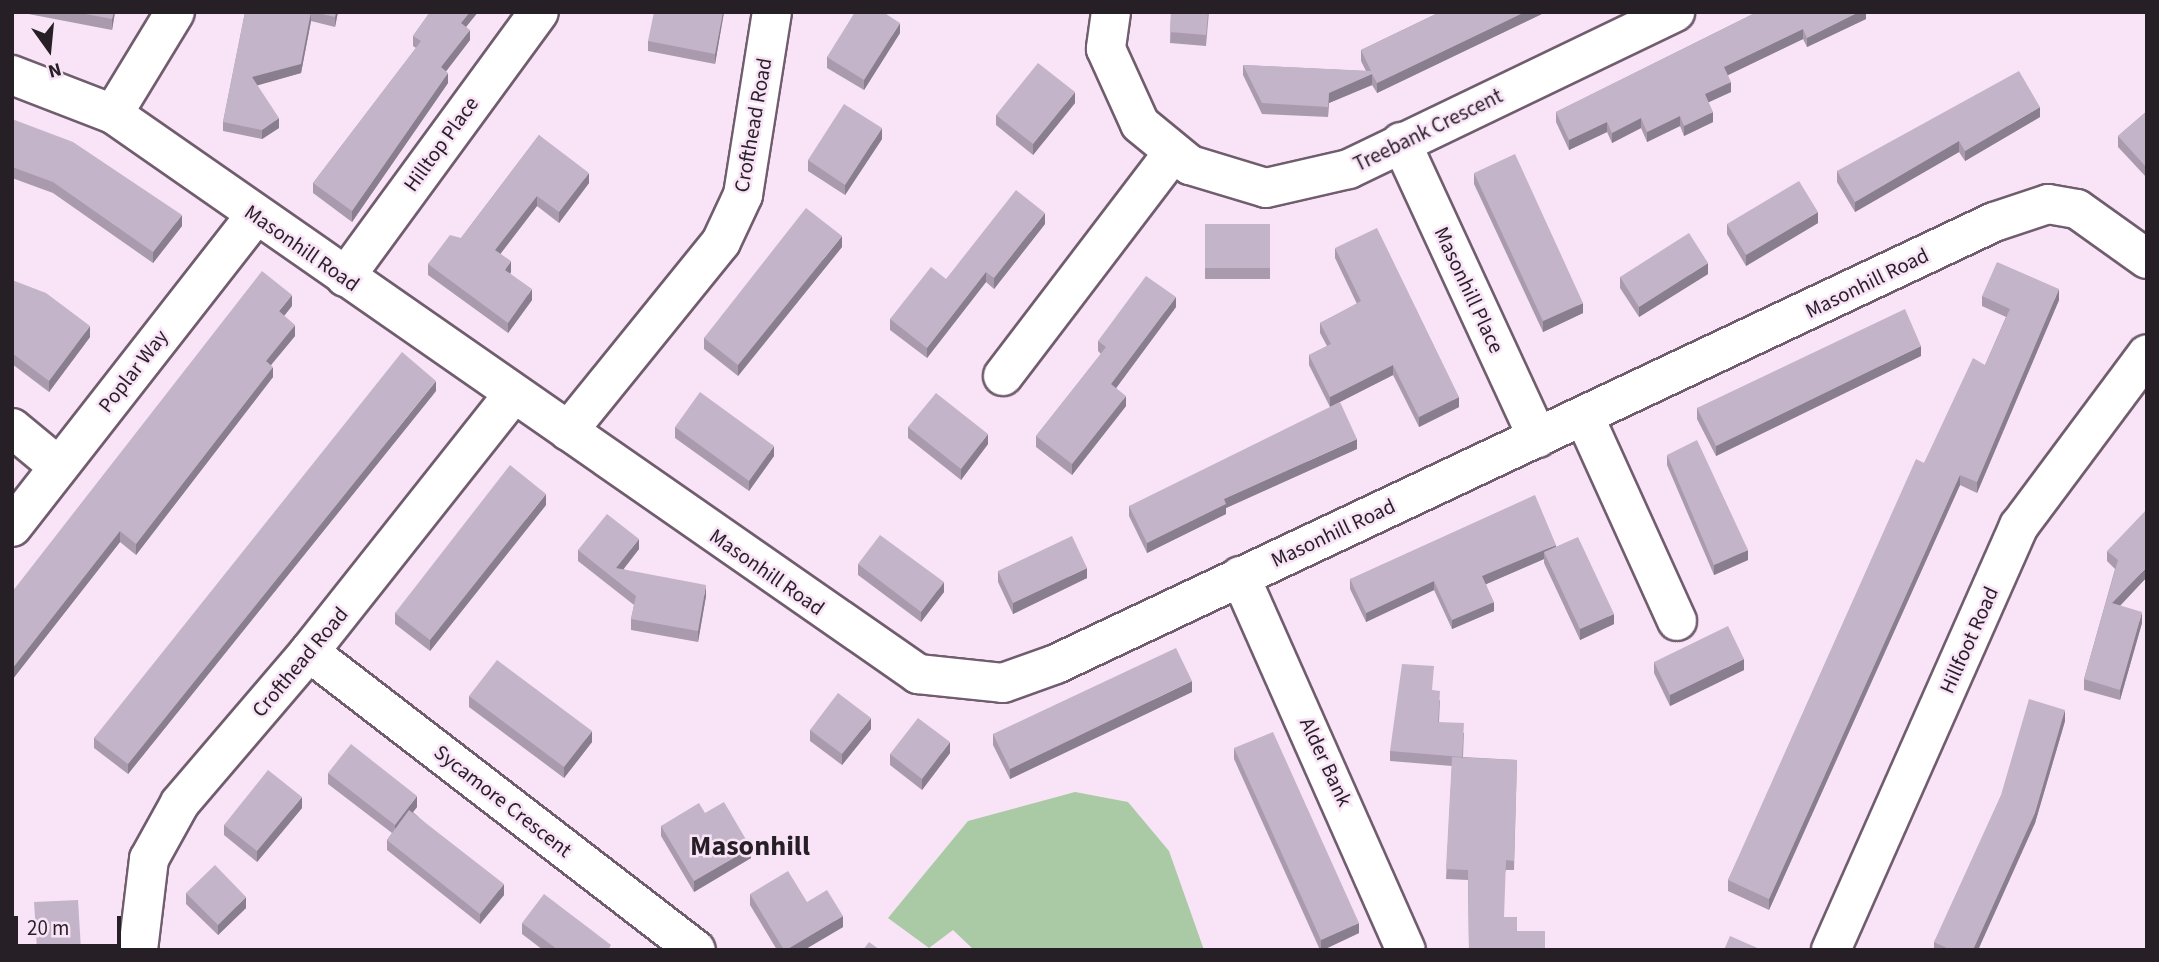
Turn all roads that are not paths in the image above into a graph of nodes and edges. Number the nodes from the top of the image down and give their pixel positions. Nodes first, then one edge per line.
1 (175, 12) edge
2 (539, 12) edge
3 (772, 12) edge
4 (1111, 12) edge
5 (1675, 12) edge
6 (12, 75) edge
7 (113, 114) junction
8 (1401, 142) junction
9 (1173, 153) junction
10 (255, 216) junction
11 (2147, 259) edge
12 (345, 277) junction
13 (2147, 354) edge
14 (1003, 376) dead end
15 (513, 395) junction
16 (1584, 416) junction
17 (12, 428) edge
18 (568, 431) junction
19 (1538, 438) junction
20 (58, 466) junction
21 (12, 527) edge
22 (1240, 576) junction
23 (1677, 621) dead end
24 (309, 652) junction
25 (138, 950) edge
26 (696, 950) edge
27 (1406, 950) edge
28 (1831, 950) edge

1 - 7 street
2 - 12 street, Hilltop Place
3 - 18 street, Crofthead Road
4 - 9 street, Treebank Crescent
5 - 8 street, Treebank Crescent
6 - 7 street, Masonhill Road
7 - 10 street, Masonhill Road
8 - 9 street, Treebank Crescent
8 - 19 street, Masonhill Place
9 - 14 street
10 - 12 street, Masonhill Road
10 - 20 street, Poplar Way
11 - 16 street, Masonhill Road
12 - 15 street, Masonhill Road
13 - 28 street, Hillfoot Road
15 - 18 street, Masonhill Road
15 - 24 street, Crofthead Road
16 - 19 street, Masonhill Road
16 - 23 street
17 - 20 street
18 - 22 street, Masonhill Road
19 - 22 street, Masonhill Road
20 - 21 street, Poplar Way
22 - 27 street, Alder Bank
24 - 25 street, Crofthead Road
24 - 26 street, Sycamore Crescent

